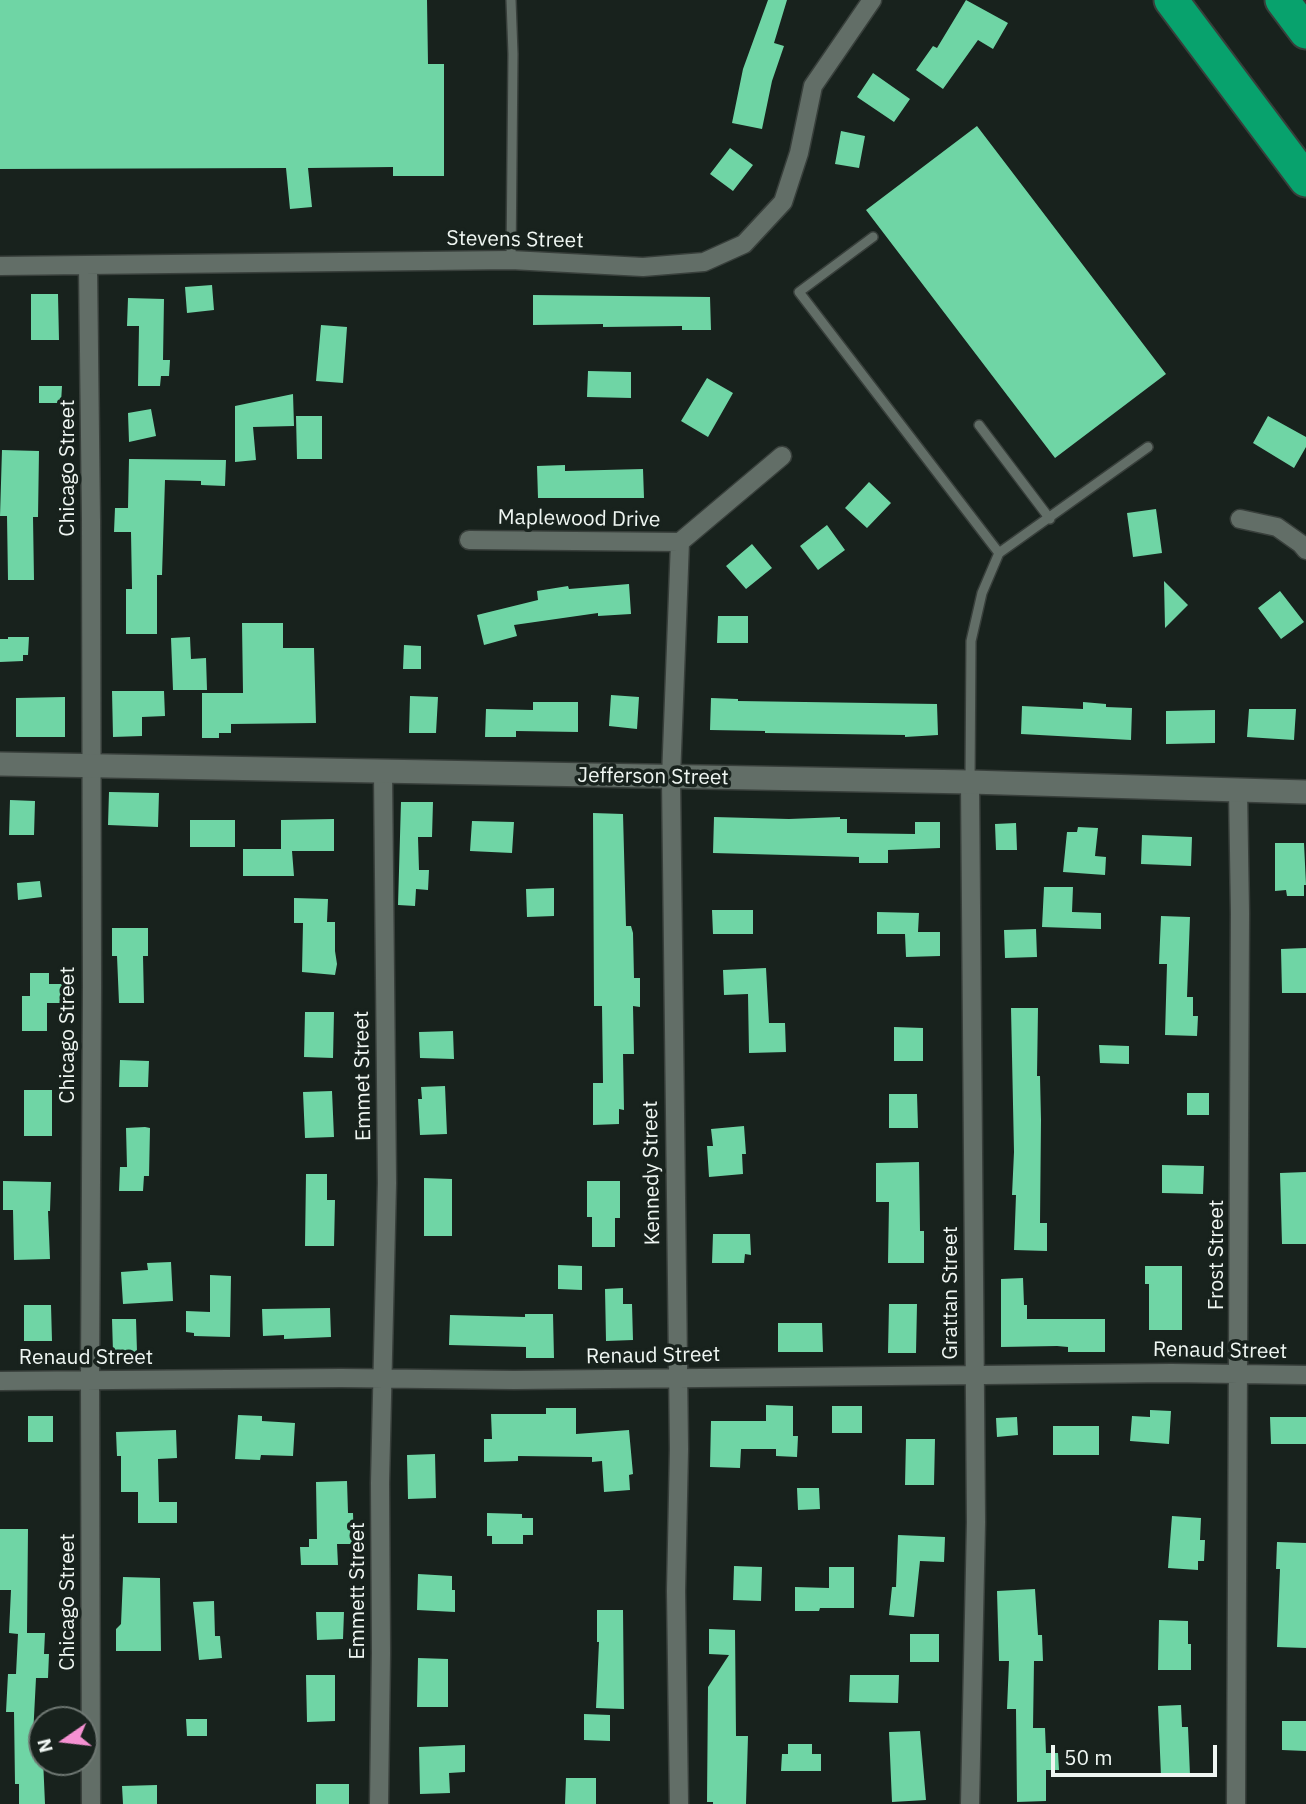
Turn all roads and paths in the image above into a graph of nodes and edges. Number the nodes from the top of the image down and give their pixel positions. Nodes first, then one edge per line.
1 (512, 0) edge
2 (872, 0) edge
3 (1171, 0) edge
4 (1282, 0) edge
5 (1306, 32) edge
6 (1306, 180) edge
7 (873, 237) dead end
8 (510, 260) junction
9 (0, 266) edge
10 (88, 266) junction
11 (979, 425) dead end
12 (1148, 447) dead end
13 (782, 456) dead end
14 (1050, 519) junction
15 (1240, 519) dead end
16 (469, 540) dead end
17 (680, 542) junction
18 (1306, 550) edge
19 (999, 553) junction
20 (0, 764) edge
21 (90, 766) junction
22 (383, 773) junction
23 (671, 778) junction
24 (970, 782) junction
25 (1238, 790) junction
26 (1306, 792) edge
27 (1239, 1374) junction
28 (974, 1375) junction
29 (1306, 1375) edge
30 (383, 1378) junction
31 (90, 1379) junction
32 (677, 1379) junction
33 (0, 1381) edge
34 (92, 1804) edge
35 (379, 1804) edge
36 (679, 1804) edge
37 (970, 1804) edge
38 (1236, 1804) edge

1 - 8 lane
2 - 8 street, Stevens Street
3 - 6 highway
4 - 5 highway
7 - 19 lane
8 - 10 street, Stevens Street
9 - 10 street, Stevens Street
10 - 21 street, Chicago Street
11 - 14 lane
12 - 14 lane
13 - 17 street, Maplewood Drive
14 - 19 lane
15 - 18 street
16 - 17 street, Maplewood Drive
17 - 23 street, Kennedy Street
19 - 24 lane
20 - 21 street, Jefferson Street
21 - 22 street, Jefferson Street
21 - 31 street, Chicago Street
22 - 23 street, Jefferson Street
22 - 30 street, Emmet Street
23 - 24 street, Jefferson Street
23 - 32 street, Kennedy Street
24 - 25 street, Jefferson Street
24 - 28 street, Grattan Street
25 - 26 street, Jefferson Street
25 - 27 street, Frost Street
27 - 28 street, Renaud Street
27 - 29 street, Renaud Street
27 - 38 street, Frost Street
28 - 32 street, Renaud Street
28 - 37 street, Grattan Street
30 - 31 street, Renaud Street
30 - 32 street, Renaud Street
30 - 35 street, Emmett Street
31 - 33 street, Renaud Street
31 - 34 street, Chicago Street
32 - 36 street, Kennedy Street

